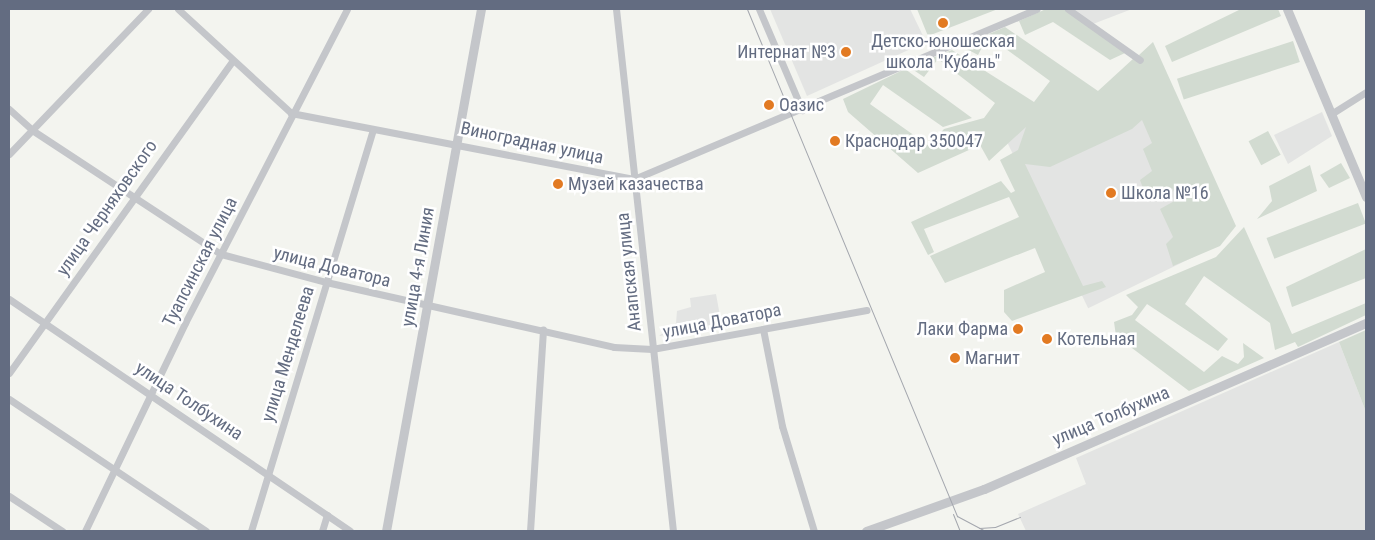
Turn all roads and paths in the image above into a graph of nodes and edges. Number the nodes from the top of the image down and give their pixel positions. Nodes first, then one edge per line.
1 (148, 9) edge
2 (178, 9) edge
3 (347, 9) edge
4 (481, 9) edge
5 (616, 9) edge
6 (759, 9) edge
7 (1037, 9) edge
8 (1068, 9) edge
9 (1287, 9) edge
10 (1140, 60) dead end
11 (232, 61) junction
12 (1366, 92) edge
13 (9, 108) edge
14 (802, 110) junction
15 (292, 113) junction
16 (1331, 114) junction
17 (32, 130) junction
18 (373, 130) junction
19 (457, 142) junction
20 (9, 154) edge
21 (634, 179) junction
22 (131, 197) junction
23 (1366, 197) edge
24 (220, 254) junction
25 (326, 282) junction
26 (9, 299) edge
27 (427, 306) junction
28 (866, 310) dead end
29 (45, 323) junction
30 (1366, 323) edge
31 (543, 329) junction
32 (763, 329) junction
33 (652, 350) junction
34 (9, 373) edge
35 (150, 394) junction
36 (9, 399) edge
37 (114, 470) junction
38 (267, 474) junction
39 (9, 496) edge
40 (327, 515) junction
41 (62, 531) edge
42 (86, 531) edge
43 (206, 531) edge
44 (250, 531) edge
45 (322, 531) edge
46 (350, 531) edge
47 (386, 531) edge
48 (530, 531) edge
49 (673, 531) edge
50 (814, 531) edge
51 (866, 531) edge

1 - 17 street
2 - 11 street, Виноградная улица
3 - 15 street, Туапсинская улица
4 - 19 street, улица 4-я Линия
5 - 21 street, Анапская улица
6 - 14 street
7 - 14 street
8 - 10 street
9 - 16 street
11 - 15 street, Виноградная улица
11 - 22 street, улица Черняховского
12 - 16 street
13 - 17 street, улица Доватора
14 - 21 street
15 - 18 street, Виноградная улица
15 - 24 street, Туапсинская улица
16 - 23 street
17 - 20 street
17 - 22 street, улица Доватора
18 - 19 street, Виноградная улица
18 - 25 street, улица Менделеева
19 - 21 street, Виноградная улица
19 - 27 street, улица 4-я Линия
21 - 33 street, Анапская улица
22 - 24 street, улица Доватора
22 - 29 street, улица Черняховского
24 - 25 street, улица Доватора
24 - 35 street, Туапсинская улица
25 - 27 street, улица Доватора
25 - 38 street, улица Менделеева
26 - 29 street, улица Толбухина
27 - 31 street, улица Доватора
27 - 47 street, улица 4-я Линия
28 - 32 street, улица Доватора
29 - 34 street, улица Черняховского
29 - 35 street, улица Толбухина
30 - 51 street, улица Толбухина
31 - 33 street, улица Доватора
31 - 48 street
32 - 33 street, улица Доватора
32 - 50 street
33 - 49 street, Анапская улица
35 - 37 street, Туапсинская улица
35 - 38 street, улица Толбухина
36 - 37 street
37 - 42 street, Туапсинская улица
37 - 43 street
38 - 40 street, улица Толбухина
38 - 44 street, улица Менделеева
39 - 41 street
40 - 45 street
40 - 46 street, улица Толбухина

